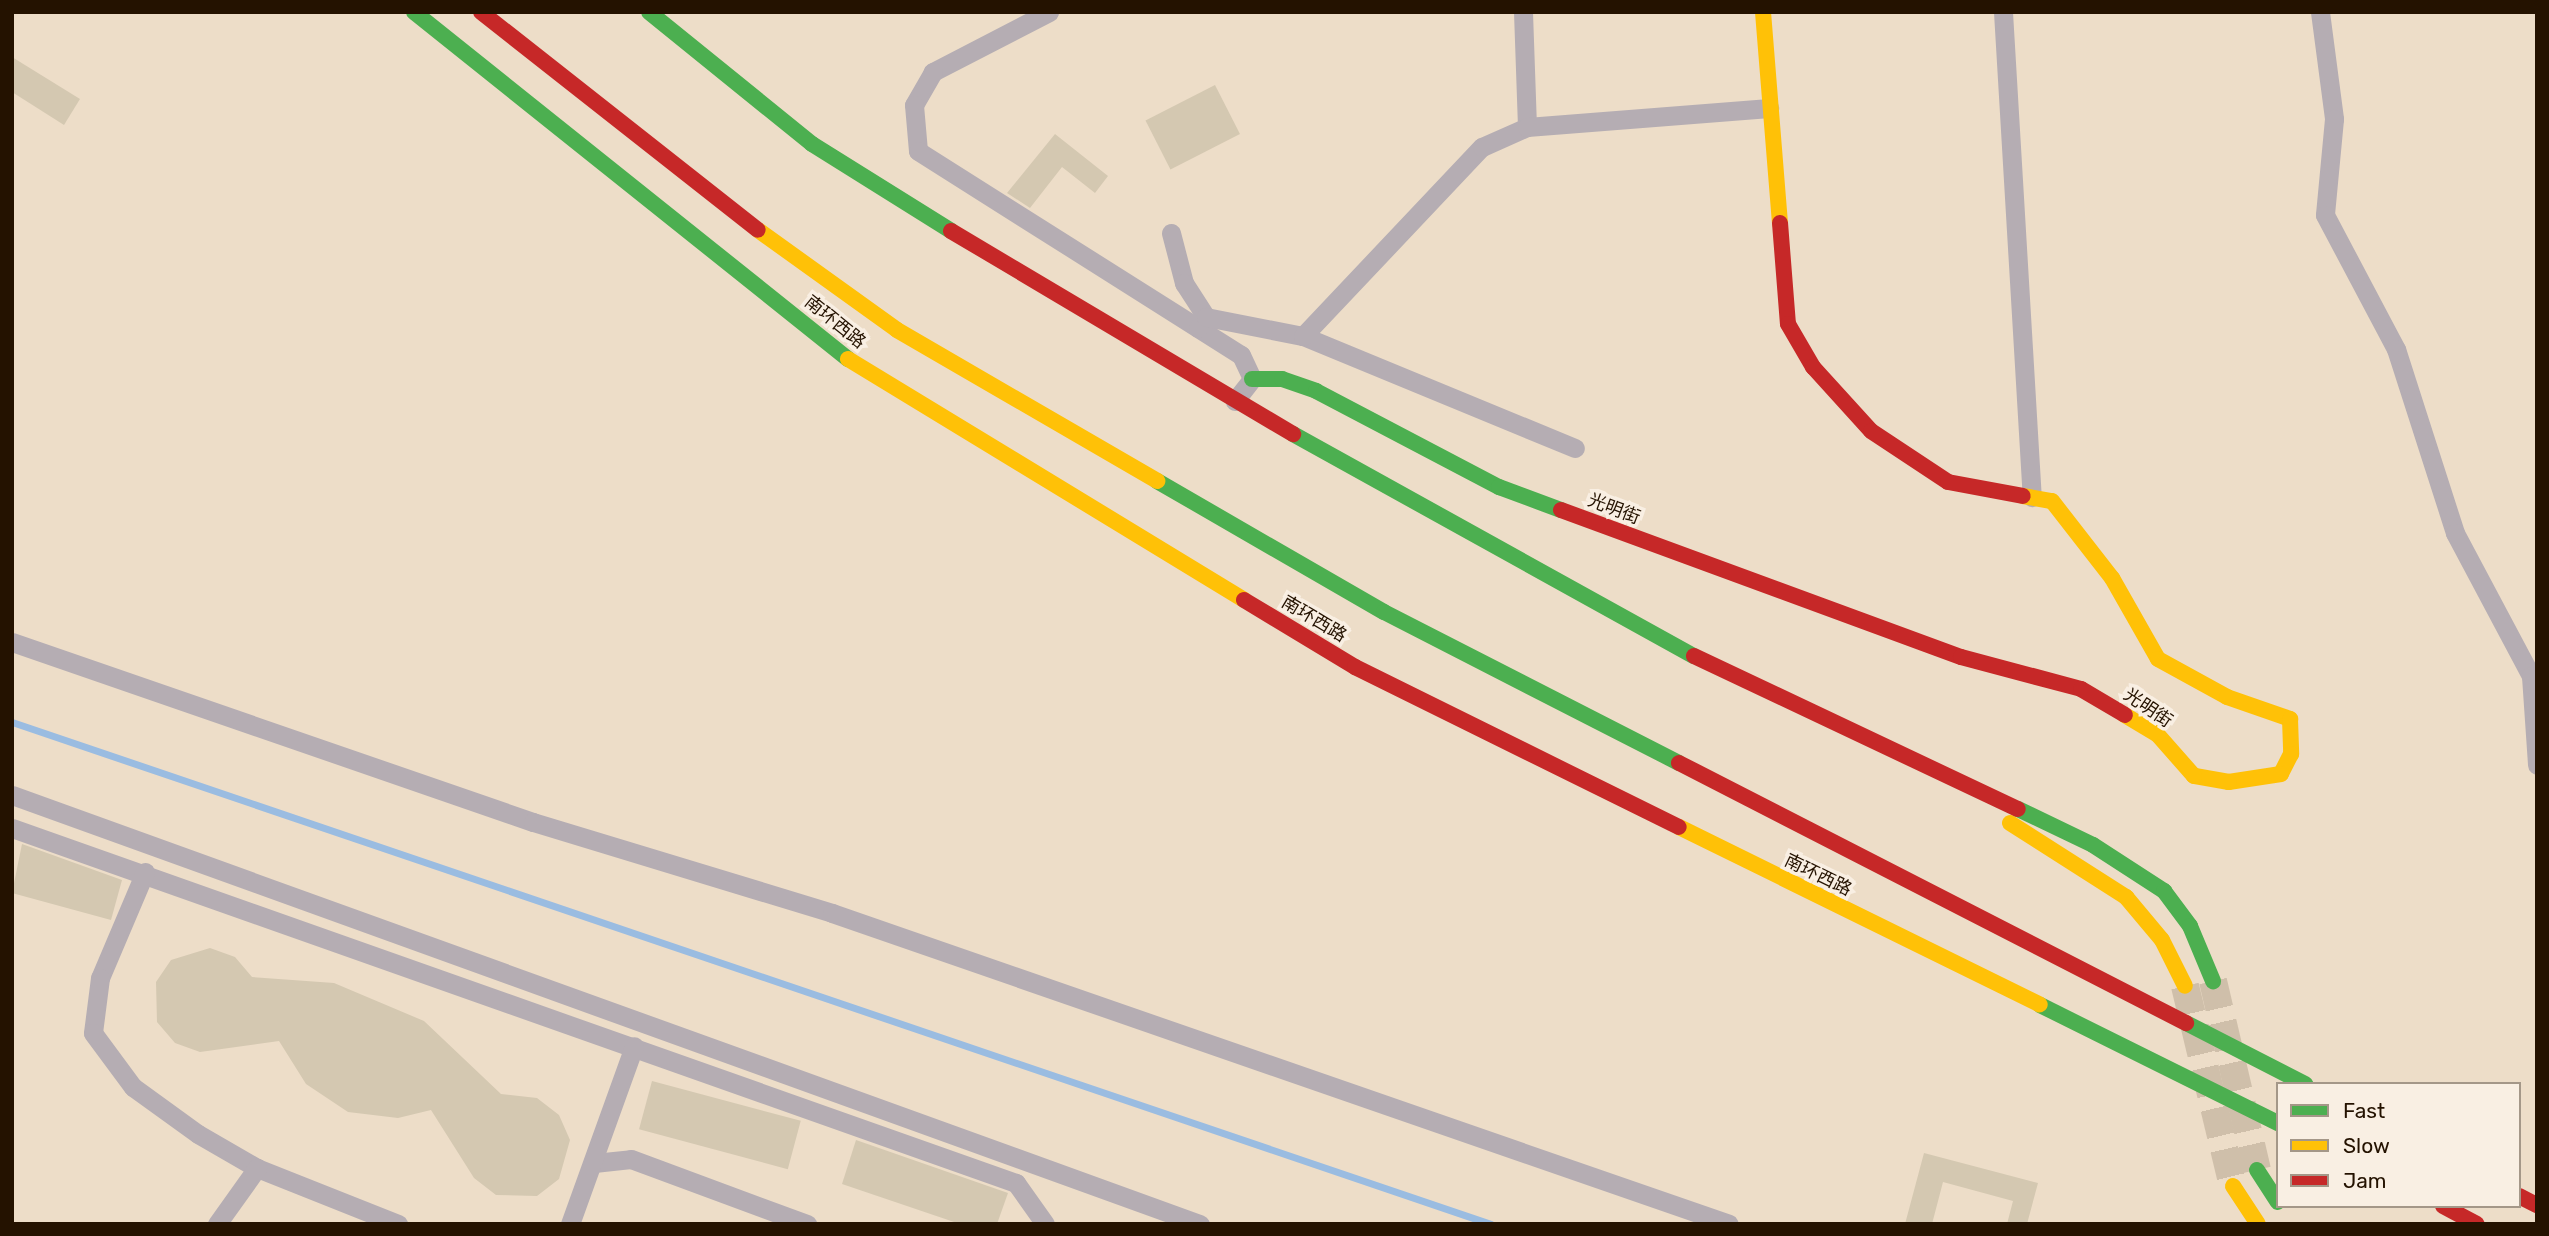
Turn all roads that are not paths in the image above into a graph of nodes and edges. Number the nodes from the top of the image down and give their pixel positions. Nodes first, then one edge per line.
1 (414, 12) edge
2 (481, 12) edge
3 (649, 12) edge
4 (1049, 12) edge
5 (1523, 12) edge
6 (1763, 12) edge
7 (2003, 12) edge
8 (2320, 12) edge
9 (1769, 108) junction
10 (1527, 127) junction
11 (1171, 233) dead end
12 (1202, 322) junction
13 (1303, 336) junction
14 (1252, 379) junction
15 (1235, 401) junction
16 (1575, 448) dead end
17 (2032, 497) junction
18 (12, 642) edge
19 (1848, 726) junction
20 (2537, 765) edge
21 (12, 795) edge
22 (12, 828) edge
23 (145, 872) junction
24 (2213, 981) tunnel mouth
25 (2185, 986) tunnel mouth
26 (634, 1046) junction
27 (2301, 1082) edge
28 (2276, 1122) edge
29 (594, 1163) junction
30 (257, 1168) junction
31 (2257, 1170) tunnel mouth
32 (2233, 1186) tunnel mouth
33 (2276, 1199) edge
34 (2447, 1208) edge
35 (217, 1224) edge
36 (398, 1224) edge
37 (569, 1224) edge
38 (807, 1224) edge
39 (1045, 1224) edge
40 (1200, 1224) edge
41 (1730, 1224) edge
42 (2258, 1224) edge
43 (2477, 1224) edge

1 - 28 main road, 南环西路
2 - 27 main road, 南环西路
3 - 15 main road
4 - 12 street
5 - 10 street
6 - 9 main road, 光明街
7 - 17 street
8 - 20 street
9 - 10 street
9 - 17 main road, 光明街
10 - 13 street
11 - 12 street
12 - 13 street
12 - 14 street
13 - 16 street
14 - 15 street
14 - 17 main road, 光明街
15 - 19 main road
18 - 41 street
19 - 24 main road
19 - 25 main road
21 - 40 street
22 - 23 street
23 - 26 street
23 - 30 street
26 - 29 street
26 - 39 street
29 - 37 street
29 - 38 street
30 - 35 street
30 - 36 street
31 - 33 main road
32 - 42 main road
34 - 43 main road

